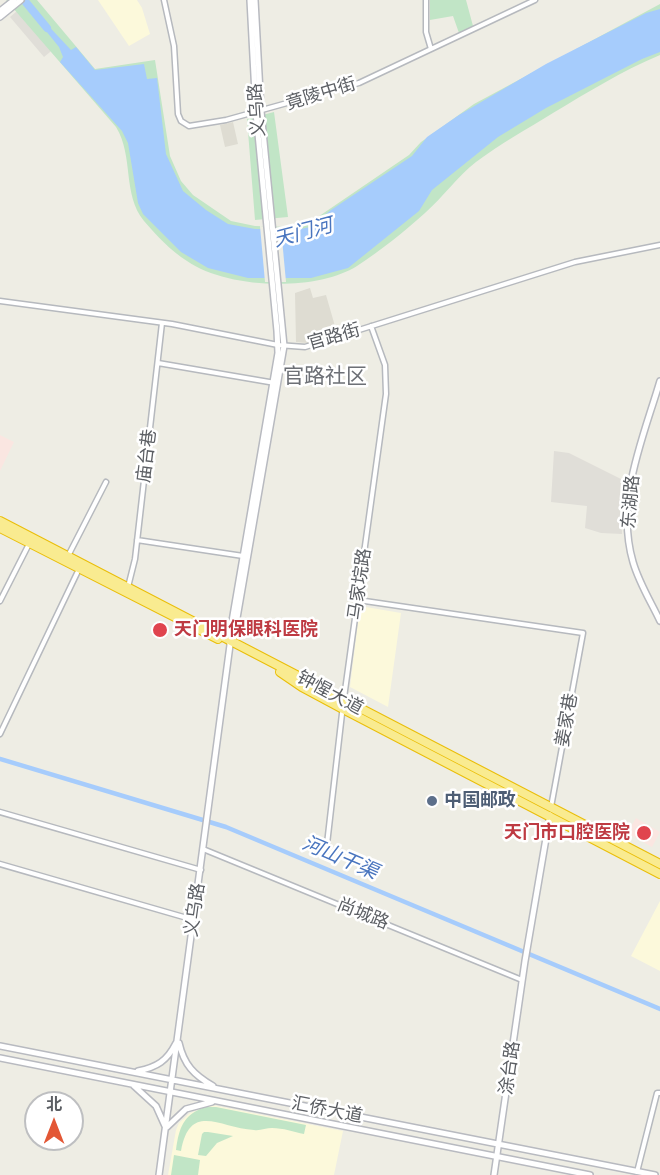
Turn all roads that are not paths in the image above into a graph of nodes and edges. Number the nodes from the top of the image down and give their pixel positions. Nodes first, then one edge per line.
1 (14, 0) edge
2 (21, 0) edge
3 (164, 0) edge
4 (250, 0) edge
5 (255, 0) edge
6 (426, 0) edge
7 (534, 0) edge
8 (1, 14) edge
9 (431, 49) junction
10 (259, 112) junction
11 (660, 245) edge
12 (0, 301) edge
13 (162, 323) junction
14 (371, 326) junction
15 (281, 345) junction
16 (158, 363) junction
17 (660, 381) edge
18 (276, 383) junction
19 (660, 391) edge
20 (106, 482) dead end
21 (0, 519) edge
22 (0, 530) edge
23 (137, 540) junction
24 (29, 544) junction
25 (69, 555) junction
26 (247, 556) junction
27 (79, 570) junction
28 (129, 586) junction
29 (358, 600) junction
30 (0, 601) edge
31 (660, 614) edge
32 (660, 621) edge
33 (193, 624) junction
34 (231, 642) junction
35 (344, 703) junction
36 (0, 734) edge
37 (413, 739) junction
38 (550, 810) junction
39 (0, 812) edge
40 (327, 844) dead end
41 (203, 849) junction
42 (660, 862) edge
43 (0, 864) edge
44 (201, 870) junction
45 (660, 872) edge
46 (194, 920) junction
47 (522, 980) junction
48 (178, 1039) junction
49 (0, 1046) edge
50 (0, 1058) edge
51 (133, 1072) junction
52 (172, 1080) junction
53 (132, 1084) junction
54 (218, 1088) junction
55 (170, 1092) junction
56 (660, 1094) edge
57 (215, 1101) junction
58 (165, 1128) junction
59 (499, 1144) junction
60 (497, 1156) junction
61 (638, 1172) junction
62 (159, 1175) edge
63 (494, 1175) edge
64 (590, 1175) edge
65 (655, 1175) edge

1 - 8 main road
2 - 8 main road
3 - 10 street, 竟陵中街
4 - 10 main road, 义乌路
5 - 10 main road, 义乌路
6 - 9 street
7 - 9 street, 竟陵中街
9 - 10 street, 竟陵中街
10 - 15 main road, 义乌路
11 - 14 street, 官路街
12 - 13 street, 官路街
13 - 15 street, 官路街
13 - 16 street, 庙台巷
14 - 15 street, 官路街
14 - 29 street, 马家垸路
15 - 18 main road, 义乌路
16 - 18 street
16 - 23 street, 庙台巷
17 - 32 main road, 东湖路
18 - 26 main road, 义乌路
19 - 31 main road, 东湖路
20 - 25 street
21 - 25 highway, 钟惺大道
22 - 24 highway, 钟惺大道
23 - 26 street
23 - 28 street, 庙台巷
24 - 27 highway, 钟惺大道
24 - 30 street
25 - 28 highway, 钟惺大道
26 - 34 main road, 义乌路
27 - 33 highway, 钟惺大道
27 - 36 street
28 - 33 highway, 钟惺大道
29 - 35 street, 马家垸路
29 - 38 street, 姜家巷
33 - 34 highway, 钟惺大道
34 - 35 highway, 钟惺大道
34 - 41 main road, 义乌路
35 - 37 highway, 钟惺大道
35 - 40 street, 马家垸路
37 - 38 highway, 钟惺大道
37 - 38 highway, 钟惺大道
38 - 42 highway, 钟惺大道
38 - 45 highway, 钟惺大道
38 - 47 main road, 涂台路
39 - 44 street
41 - 44 main road, 义乌路
41 - 47 street, 尚城路
43 - 46 street
44 - 46 main road, 义乌路
46 - 48 main road, 义乌路
47 - 59 main road, 涂台路
48 - 51 main road
48 - 52 main road, 义乌路
48 - 54 main road
49 - 51 main road, 汇侨大道
50 - 53 main road, 汇侨大道
51 - 52 main road, 汇侨大道
52 - 54 main road, 汇侨大道
52 - 55 main road, 义乌路
53 - 55 main road, 汇侨大道
53 - 58 main road
54 - 59 main road, 汇侨大道
55 - 57 main road, 汇侨大道
55 - 58 main road, 义乌路
56 - 61 street
57 - 58 main road
57 - 60 main road, 汇侨大道
58 - 62 main road, 义乌路
59 - 60 main road, 涂台路
59 - 61 main road, 汇侨大道
60 - 63 main road, 涂台路
60 - 64 main road, 汇侨大道
61 - 65 main road, 汇侨大道

